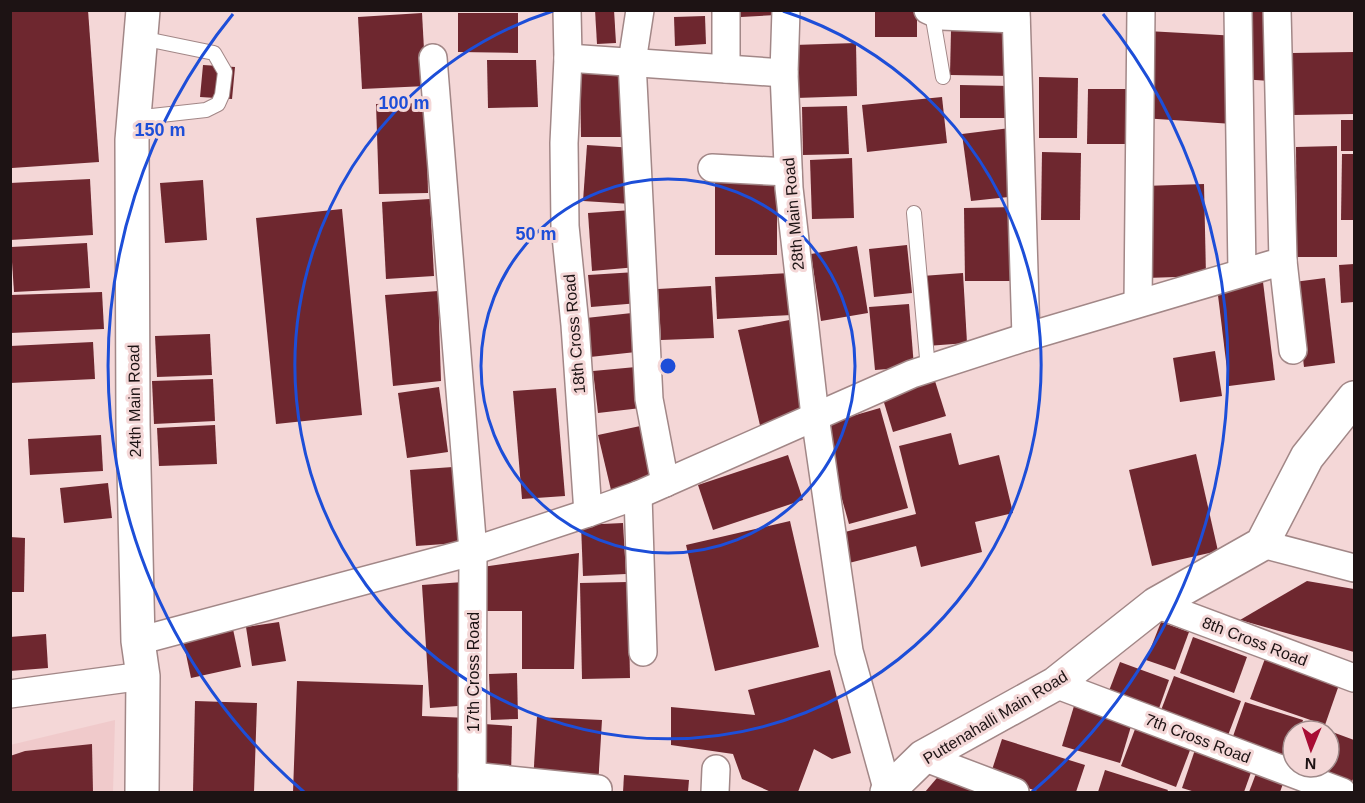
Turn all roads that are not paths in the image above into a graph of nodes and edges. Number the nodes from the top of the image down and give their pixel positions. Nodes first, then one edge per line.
1 (567, 10) edge
2 (640, 10) edge
3 (726, 10) edge
4 (786, 10) edge
5 (1141, 10) edge
6 (1238, 10) edge
7 (1277, 10) edge
8 (930, 12) edge
9 (1016, 15) edge
10 (142, 24) edge
11 (568, 57) junction
12 (433, 58) dead end
13 (632, 62) junction
14 (726, 69) junction
15 (784, 73) junction
16 (943, 77) dead end
17 (134, 118) junction
18 (712, 168) dead end
19 (788, 172) junction
20 (914, 213) dead end
21 (1284, 261) junction
22 (1242, 272) junction
23 (1138, 303) junction
24 (1026, 337) junction
25 (1293, 350) dead end
26 (928, 369) junction
27 (1354, 398) edge
28 (815, 416) junction
29 (665, 483) junction
30 (638, 495) junction
31 (588, 513) junction
32 (1262, 544) junction
33 (473, 551) junction
34 (1354, 568) edge
35 (1156, 604) junction
36 (138, 641) junction
37 (643, 652) dead end
38 (142, 676) junction
39 (1354, 678) edge
40 (1055, 684) junction
41 (10, 694) edge
42 (923, 757) junction
43 (472, 784) edge
44 (598, 789) dead end
45 (142, 792) edge
46 (888, 792) edge
47 (1015, 792) edge
48 (1342, 792) edge

1 - 11 street, 18th Cross Road
2 - 13 street
3 - 14 street
4 - 15 street, 28th Main Road
5 - 23 street
6 - 22 street
7 - 21 street
8 - 9 street
8 - 16 lane
9 - 24 street
10 - 17 street, 24th Main Road
10 - 17 lane
11 - 13 street
11 - 31 street, 18th Cross Road
12 - 33 street, 17th Cross Road
13 - 14 street
13 - 29 street
14 - 15 street
15 - 19 street, 28th Main Road
17 - 36 street, 24th Main Road
18 - 19 street
19 - 28 street, 28th Main Road
20 - 26 lane
21 - 22 street
21 - 25 street
22 - 23 street
23 - 24 street
24 - 26 street
26 - 28 street
27 - 32 street
28 - 29 street
28 - 46 street, 28th Main Road
29 - 30 street
30 - 31 street
30 - 37 street
31 - 33 street
32 - 34 street
32 - 35 street, Puttenahalli Main Road
33 - 36 street
33 - 43 street, 17th Cross Road
35 - 39 street, 8th Cross Road
35 - 40 street, Puttenahalli Main Road
36 - 38 street, 24th Main Road
38 - 41 street
38 - 45 street, 24th Main Road
40 - 42 street, Puttenahalli Main Road
40 - 48 street, 7th Cross Road
42 - 46 street, Puttenahalli Main Road
42 - 47 street
43 - 44 street

